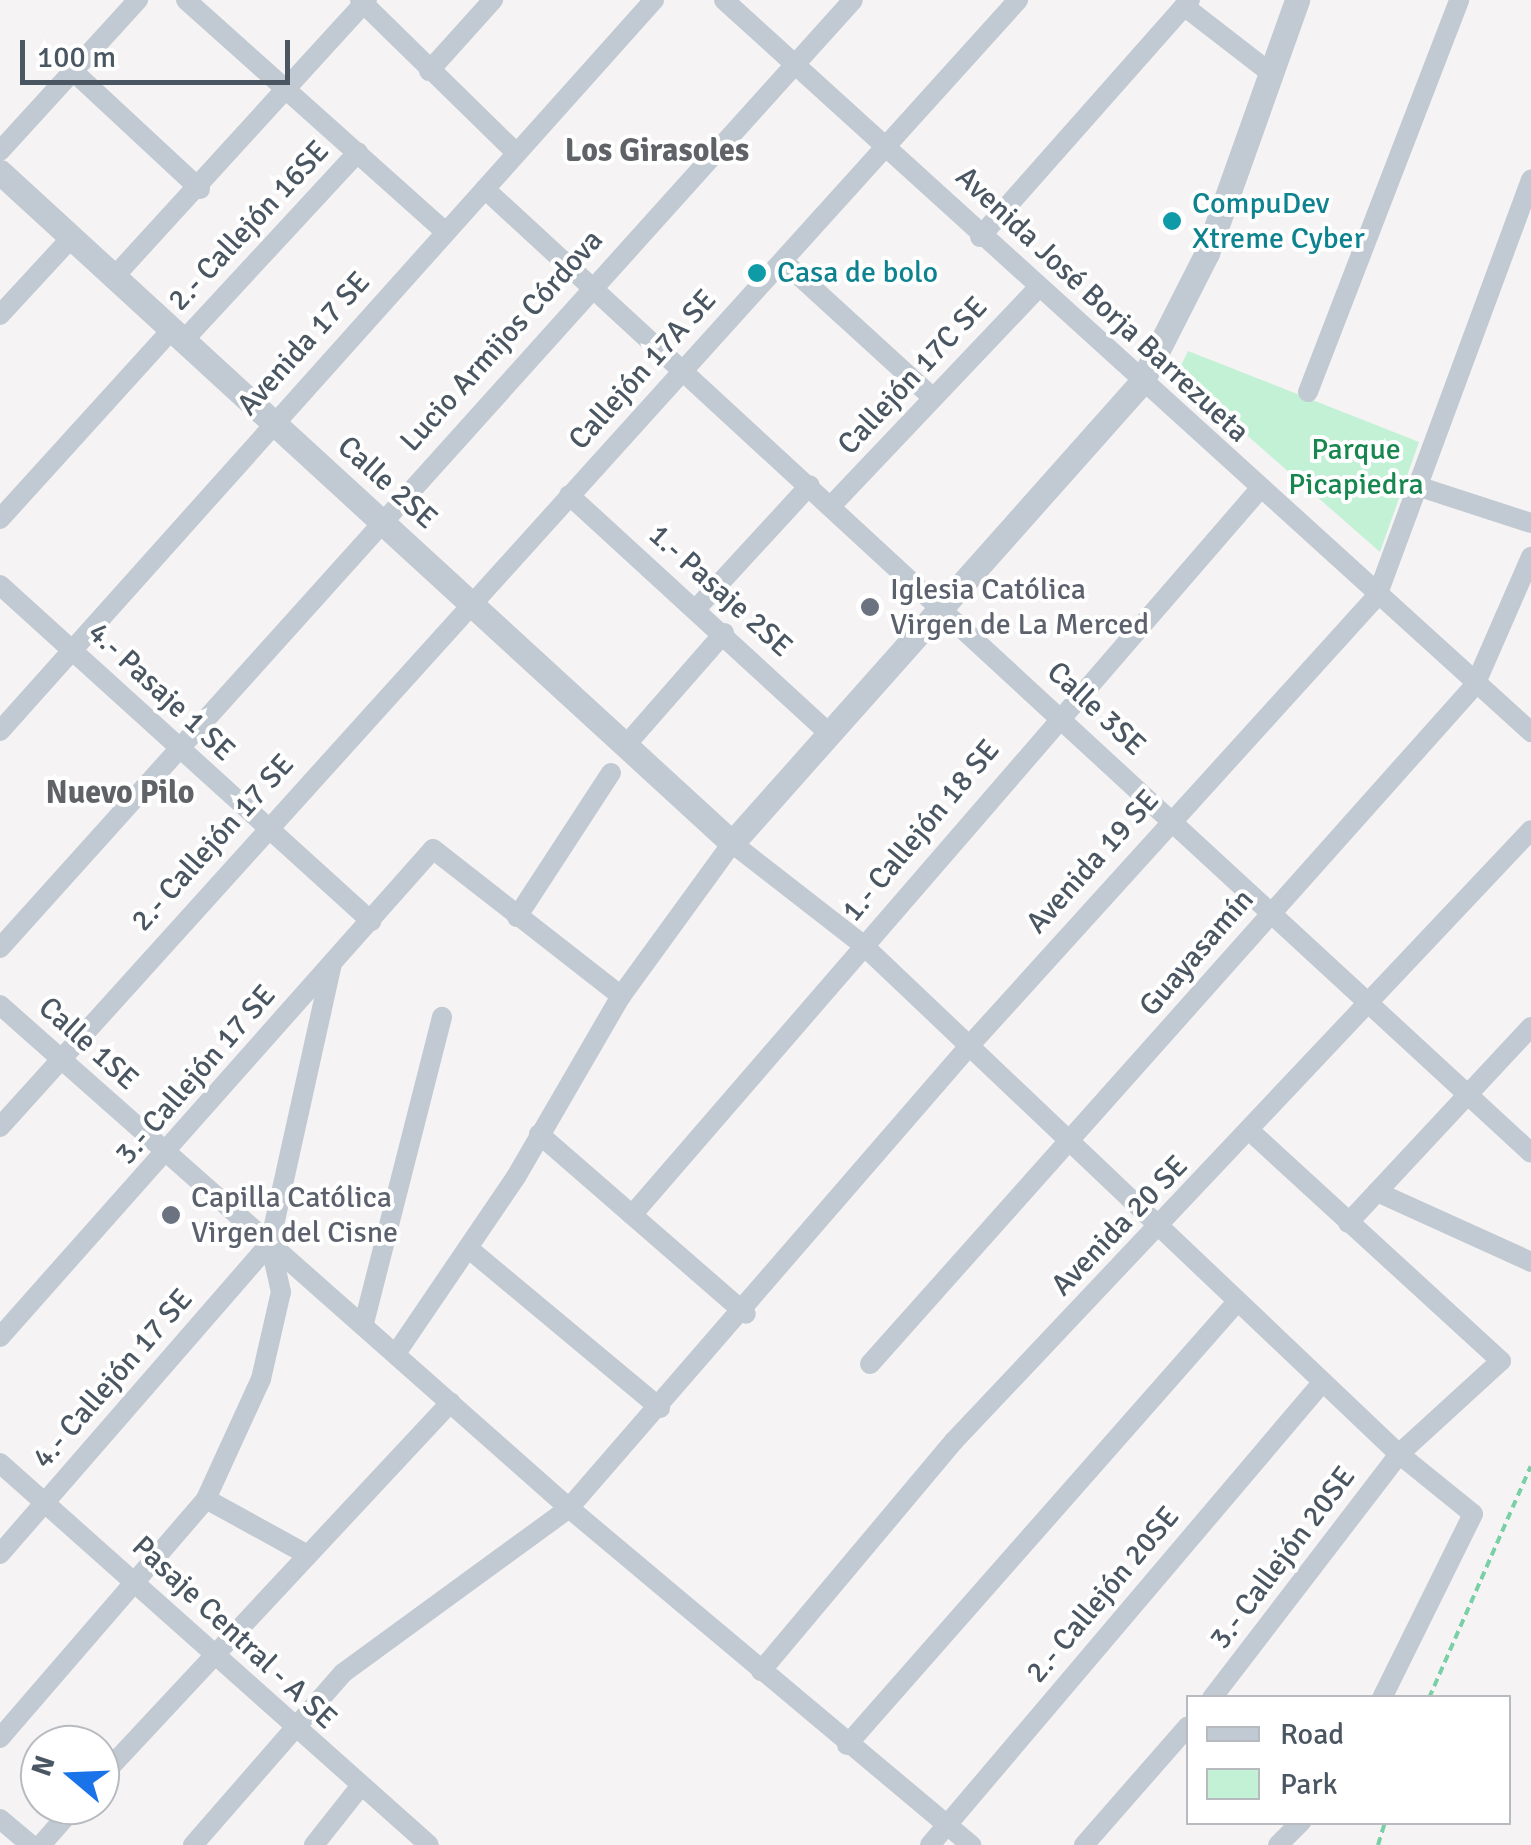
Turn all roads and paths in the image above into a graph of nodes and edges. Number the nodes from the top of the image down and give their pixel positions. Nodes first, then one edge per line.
1 (138, 0) edge
2 (186, 0) edge
3 (494, 0) edge
4 (654, 0) edge
5 (724, 0) edge
6 (852, 0) edge
7 (1018, 0) edge
8 (1297, 0) edge
9 (1459, 0) edge
10 (364, 1) edge
11 (1187, 3) edge
12 (796, 65) junction
13 (429, 71) junction
14 (1268, 71) junction
15 (74, 72) junction
16 (292, 86) junction
17 (886, 145) junction
18 (0, 151) edge
19 (358, 152) junction
20 (516, 153) junction
21 (0, 172) edge
22 (1531, 180) edge
23 (200, 188) junction
24 (486, 188) junction
25 (444, 231) junction
26 (980, 237) junction
27 (71, 238) junction
28 (782, 260) junction
29 (114, 277) junction
30 (591, 284) junction
31 (1038, 288) junction
32 (0, 316) edge
33 (178, 335) junction
34 (686, 369) junction
35 (1141, 383) junction
36 (1308, 392) dead end
37 (933, 398) junction
38 (273, 424) junction
39 (810, 485) junction
40 (1417, 486) junction
41 (1259, 490) junction
42 (569, 495) junction
43 (832, 505) junction
44 (0, 519) edge
45 (380, 522) junction
46 (1531, 523) edge
47 (1531, 558) edge
48 (0, 585) edge
49 (1377, 596) junction
50 (472, 601) junction
51 (945, 608) junction
52 (696, 609) junction
53 (724, 633) junction
54 (72, 649) junction
55 (1475, 685) junction
56 (1058, 715) junction
57 (0, 731) edge
58 (1531, 732) edge
59 (829, 733) junction
60 (626, 746) junction
61 (178, 751) junction
62 (612, 774) dead end
63 (1171, 821) junction
64 (264, 830) junction
65 (1531, 830) edge
66 (732, 843) junction
67 (516, 917) junction
68 (1269, 917) junction
69 (371, 921) junction
70 (864, 945) junction
71 (0, 948) edge
72 (332, 963) junction
73 (620, 996) junction
74 (0, 1005) edge
75 (1364, 1006) junction
76 (442, 1017) dead end
77 (1531, 1026) edge
78 (970, 1045) junction
79 (61, 1059) junction
80 (1466, 1098) junction
81 (0, 1128) edge
82 (1252, 1133) junction
83 (539, 1134) junction
84 (1072, 1142) junction
85 (1531, 1152) edge
86 (168, 1156) junction
87 (1377, 1192) junction
88 (632, 1215) junction
89 (1348, 1223) junction
90 (1158, 1230) junction
91 (270, 1243) junction
92 (468, 1248) junction
93 (1531, 1262) edge
94 (1236, 1303) junction
95 (746, 1314) junction
96 (364, 1324) junction
97 (0, 1337) edge
98 (398, 1352) junction
99 (870, 1364) dead end
100 (1321, 1384) junction
101 (452, 1402) junction
102 (660, 1408) junction
103 (1399, 1454) junction
104 (0, 1463) edge
105 (1531, 1466) edge
106 (206, 1499) junction
107 (45, 1502) junction
108 (569, 1508) junction
109 (0, 1554) edge
110 (306, 1554) junction
111 (131, 1578) junction
112 (209, 1655) junction
113 (761, 1671) junction
114 (1214, 1695) edge
115 (1383, 1695) edge
116 (1430, 1695) edge
117 (290, 1726) junction
118 (1186, 1728) edge
119 (0, 1738) edge
120 (846, 1745) junction
121 (120, 1755) edge
122 (359, 1788) junction
123 (0, 1819) edge
124 (58, 1825) edge
125 (948, 1825) junction
126 (1298, 1825) edge
127 (428, 1844) edge
128 (32, 1845) edge
129 (41, 1845) edge
130 (192, 1845) edge
131 (314, 1845) edge
132 (930, 1845) edge
133 (971, 1845) edge
134 (1084, 1845) edge
135 (1278, 1845) edge

1 - 15 street
2 - 16 street
3 - 13 street
4 - 20 street, Avenida 17 SE
5 - 12 street, Avenida José Borja Barrezueta
6 - 12 street, Lucio Armijos Córdova
7 - 17 street, Callejón 17A SE
8 - 14 street
9 - 36 street
10 - 13 street
10 - 16 street
11 - 14 street
11 - 26 street
12 - 17 street, Avenida José Borja Barrezueta
12 - 30 street, Lucio Armijos Córdova
13 - 20 street
14 - 35 street
15 - 18 street
15 - 23 street
16 - 19 street
16 - 23 street
17 - 26 street, Avenida José Borja Barrezueta
17 - 28 street, Callejón 17A SE
19 - 25 street
19 - 33 street, 2.- Callejón 16SE
20 - 24 street, Avenida 17 SE
21 - 27 street, Calle 2SE
22 - 40 street, Avenida 19 SE
23 - 29 street
24 - 25 street, Avenida 17 SE
24 - 30 street, Calle 3SE
25 - 38 street, Avenida 17 SE
26 - 31 street, Avenida José Borja Barrezueta
27 - 29 street, Calle 2SE
27 - 32 street
28 - 34 street, Callejón 17A SE
28 - 37 street
29 - 33 street, Calle 2SE
30 - 34 street, Calle 3SE
30 - 45 street, Lucio Armijos Córdova
31 - 35 street, Avenida José Borja Barrezueta
31 - 37 street, Callejón 17C SE
33 - 38 street, Calle 2SE
33 - 44 street, 2.- Callejón 16SE
34 - 39 street, Calle 3SE
34 - 42 street, Callejón 17A SE
35 - 41 street, Avenida José Borja Barrezueta
35 - 51 street
37 - 43 street, Callejón 17C SE
38 - 45 street, Calle 2SE
38 - 54 street, Avenida 17 SE
39 - 43 street, Calle 3SE
39 - 52 street
40 - 46 street
40 - 49 street, Avenida 19 SE
41 - 49 street, Avenida José Borja Barrezueta
41 - 56 street, 1.- Callejón 18 SE
42 - 50 street, Callejón 17A SE
42 - 52 street, 1.- Pasaje 2SE
43 - 51 street, Calle 3SE
45 - 50 street, Calle 2SE
45 - 61 street, Lucio Armijos Córdova
47 - 55 street, Guayasamín
48 - 54 street, 4.- Pasaje 1 SE
49 - 55 street, Avenida José Borja Barrezueta
49 - 63 street, Avenida 19 SE
50 - 60 street, Calle 2SE
50 - 64 street, 2.- Callejón 17 SE
51 - 56 street, Calle 3SE
51 - 59 street
52 - 53 street, 1.- Pasaje 2SE
53 - 59 street, 1.- Pasaje 2SE
53 - 60 street
54 - 57 street, Avenida 17 SE
54 - 61 street, 4.- Pasaje 1 SE
55 - 58 street, Avenida José Borja Barrezueta
55 - 68 street, Guayasamín
56 - 63 street, Calle 3SE
56 - 70 street, 1.- Callejón 18 SE
59 - 66 street
60 - 66 street, Calle 2SE
61 - 64 street, 4.- Pasaje 1 SE
61 - 71 street, Lucio Armijos Córdova
62 - 67 street
63 - 68 street, Calle 3SE
63 - 78 street, Avenida 19 SE
64 - 69 street, 4.- Pasaje 1 SE
64 - 79 street, 2.- Callejón 17 SE
65 - 75 street, Avenida 20 SE
66 - 70 street
66 - 73 street
67 - 69 street, 3.- Callejón 17 SE
67 - 73 street
68 - 75 street, Calle 3SE
68 - 84 street, Guayasamín
69 - 72 street, 3.- Callejón 17 SE
70 - 78 street
70 - 88 street, 1.- Callejón 18 SE
72 - 86 street, 3.- Callejón 17 SE
72 - 91 street
73 - 83 street
74 - 79 street, Calle 1SE
75 - 80 street, Calle 3SE
75 - 82 street, Avenida 20 SE
76 - 96 street
77 - 80 street
78 - 84 street
78 - 95 street, Avenida 19 SE
79 - 81 street, 2.- Callejón 17 SE
79 - 86 street, Calle 1SE
80 - 85 street, Calle 3SE
80 - 87 street
82 - 89 street
82 - 90 street, Avenida 20 SE
83 - 88 street
83 - 92 street
84 - 90 street
84 - 99 street, Guayasamín
86 - 91 street, Calle 1SE
86 - 97 street, 3.- Callejón 17 SE
87 - 89 street
87 - 93 street
88 - 95 street
89 - 103 street, 3.- Callejón 20SE
90 - 94 street
90 - 113 street, Avenida 20 SE
91 - 96 street, Calle 1SE
91 - 106 street
91 - 107 street, 4.- Callejón 17 SE
92 - 98 street
92 - 102 street
94 - 100 street
94 - 120 street
95 - 102 street, Avenida 19 SE
96 - 98 street, Calle 1SE
98 - 101 street, Calle 1SE
100 - 103 street
100 - 125 street, 2.- Callejón 20SE
101 - 108 street, Calle 1SE
101 - 110 street
102 - 108 street, Avenida 19 SE
103 - 114 street, 3.- Callejón 20SE
103 - 115 street
104 - 107 street, Pasaje Central - A SE
105 - 116 path
106 - 110 street
106 - 111 street
107 - 109 street, 4.- Callejón 17 SE
107 - 111 street, Pasaje Central - A SE
108 - 113 street, Calle 1SE
108 - 117 street, Avenida 19 SE
110 - 112 street
111 - 112 street, Pasaje Central - A SE
111 - 119 street
112 - 117 street, Pasaje Central - A SE
112 - 121 street
113 - 120 street, Calle 1SE
117 - 122 street, Pasaje Central - A SE
117 - 130 street, Avenida 19 SE
118 - 134 street
120 - 125 street, Calle 1SE
122 - 127 street, Pasaje Central - A SE
122 - 131 street
123 - 128 street
124 - 129 street
125 - 132 street, 2.- Callejón 20SE
125 - 133 street, Calle 1SE
126 - 135 street

